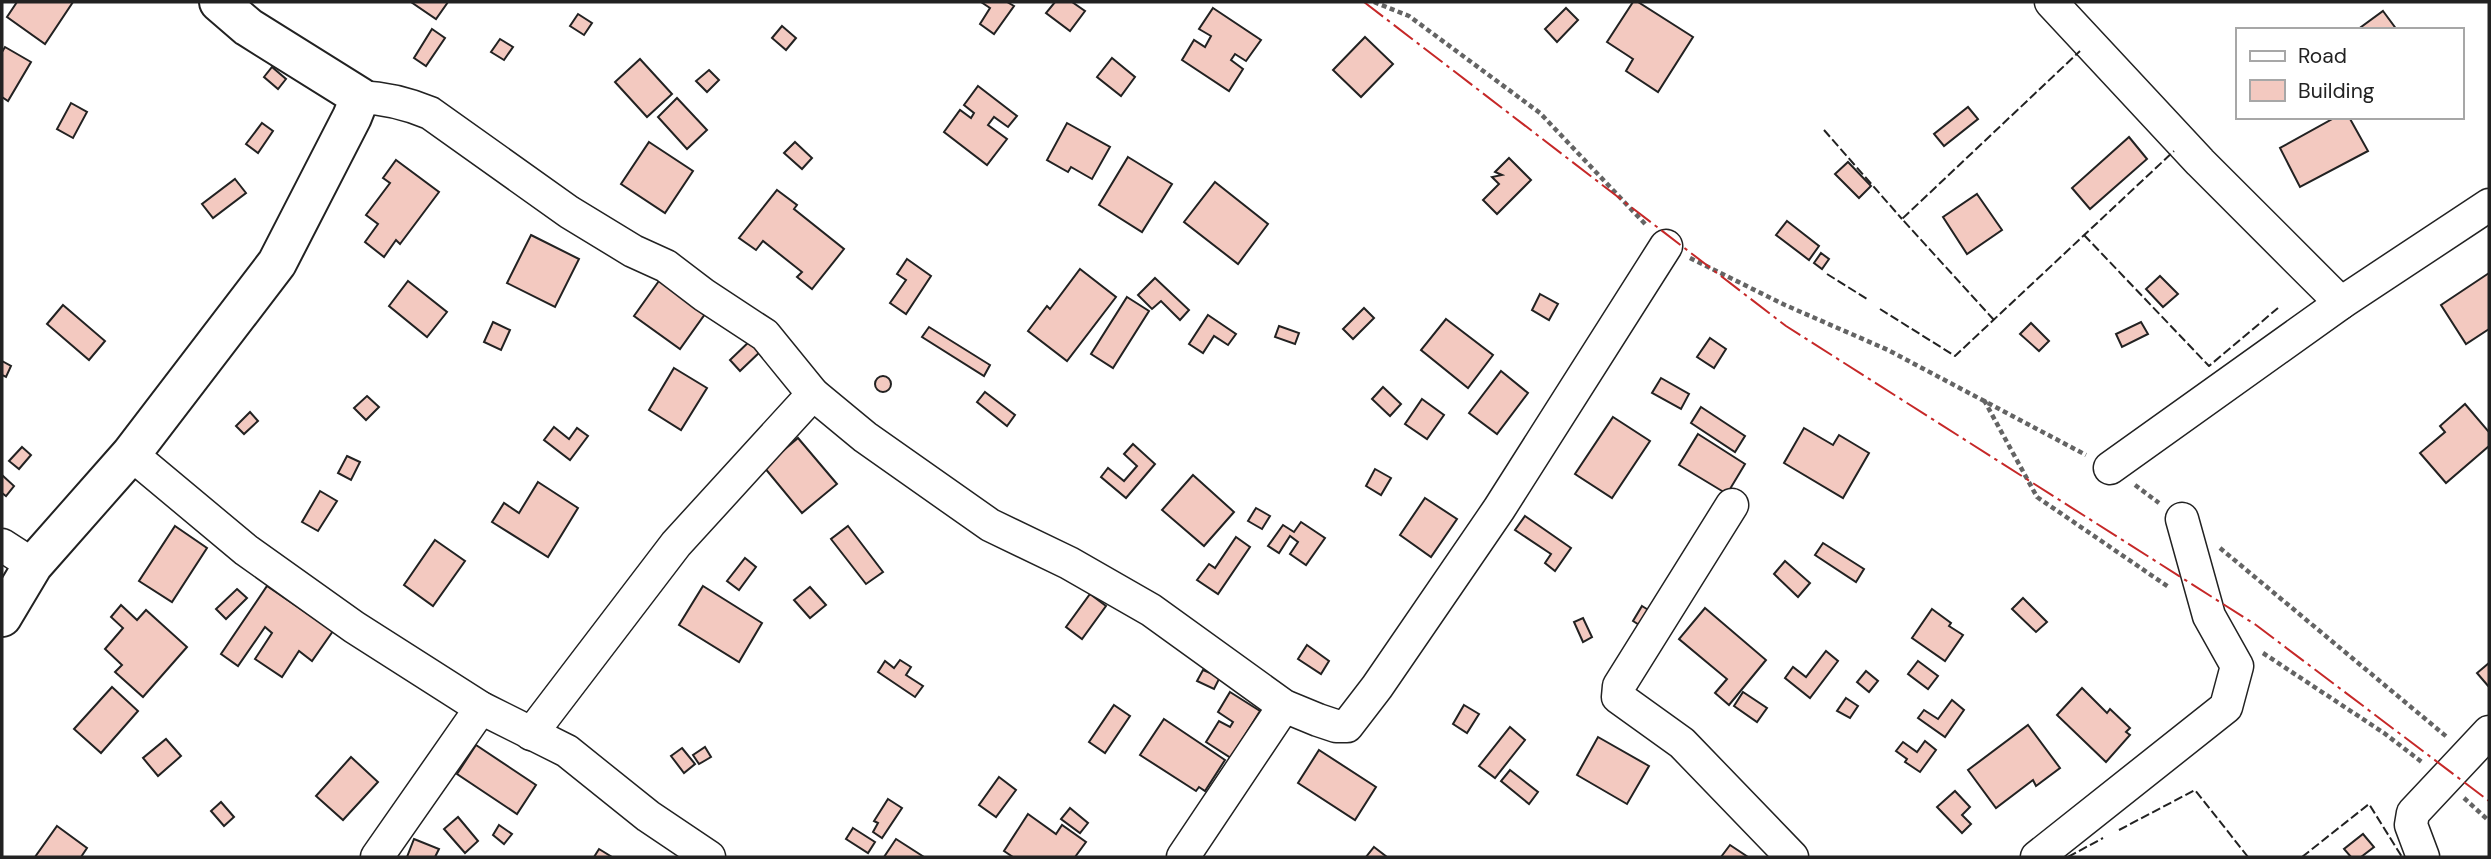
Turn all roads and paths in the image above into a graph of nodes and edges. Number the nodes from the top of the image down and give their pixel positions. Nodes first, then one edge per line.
1 (219, 2) edge
2 (1374, 2) edge
3 (2051, 2) edge
4 (360, 97) junction
5 (2489, 205) edge
6 (1666, 246) junction
7 (2341, 303) junction
8 (813, 394) junction
9 (131, 454) junction
10 (2110, 468) junction
11 (1732, 506) dead end
12 (2182, 519) junction
13 (17, 555) edge
14 (2, 617) edge
15 (1284, 706) junction
16 (481, 708) junction
17 (2489, 732) edge
18 (531, 734) junction
19 (2468, 755) junction
20 (377, 857) edge
21 (709, 857) edge
22 (1183, 857) edge
23 (1793, 857) edge
24 (2037, 857) edge
25 (2423, 857) edge

1 - 4 main road
2 - 6 path
3 - 7 street
4 - 8 street
4 - 9 main road
5 - 7 street
6 - 10 path
6 - 15 street
7 - 10 street
8 - 15 street
8 - 18 street
9 - 13 main road
9 - 16 street
10 - 12 path
11 - 23 street
12 - 19 path
12 - 24 street
13 - 14 main road
15 - 22 street
16 - 18 street
16 - 20 street
17 - 19 street
18 - 21 street
19 - 25 street

